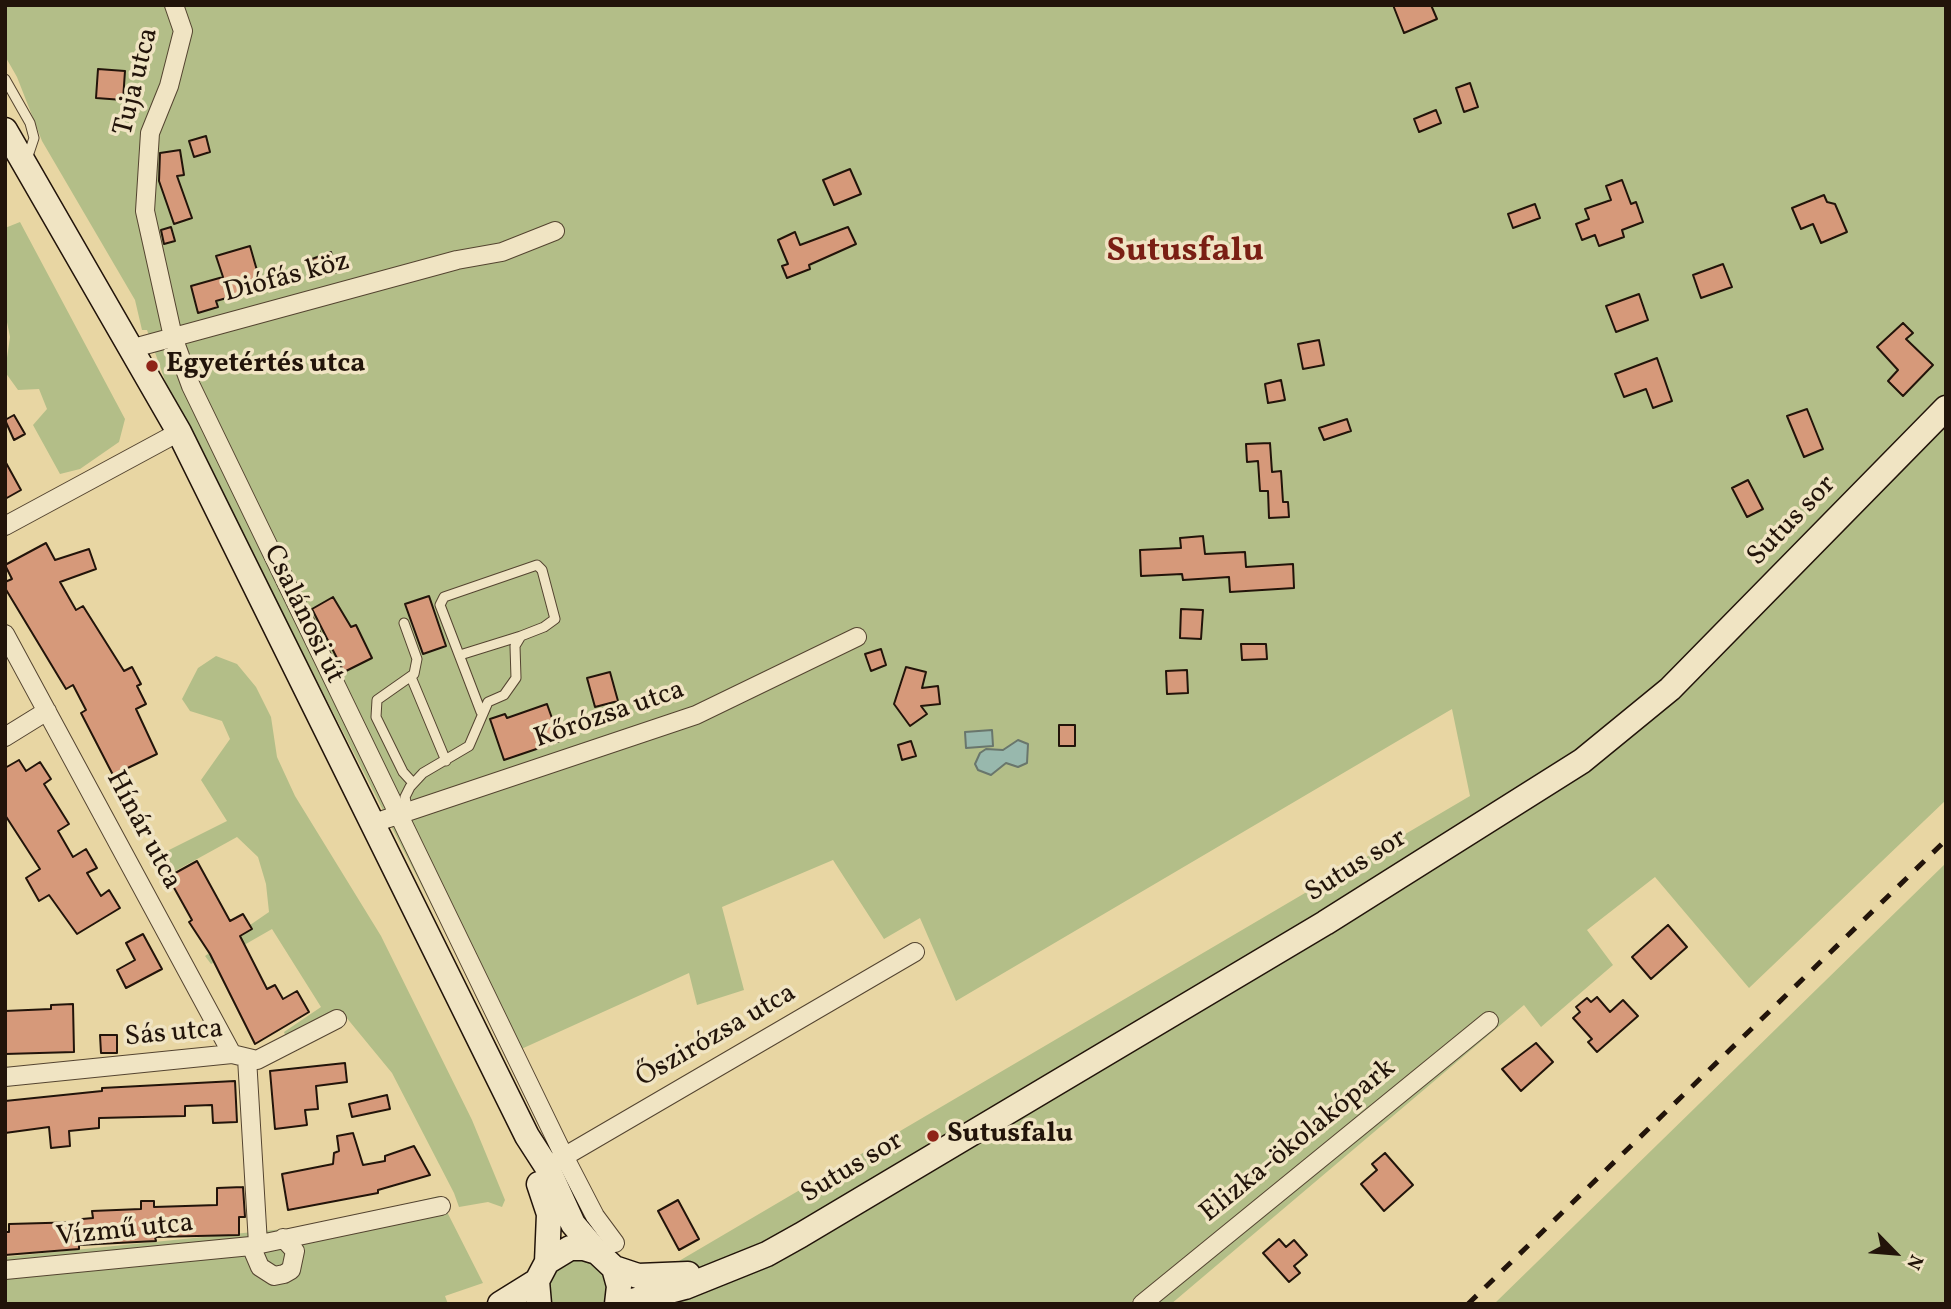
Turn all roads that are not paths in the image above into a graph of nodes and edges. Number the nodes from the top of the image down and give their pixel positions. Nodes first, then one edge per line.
1 (174, 5) edge
2 (5, 79) edge
3 (5, 130) edge
4 (25, 164) junction
5 (555, 231) dead end
6 (173, 337) junction
7 (130, 349) junction
8 (1946, 408) edge
9 (179, 432) junction
10 (5, 526) edge
11 (404, 623) dead end
12 (5, 634) edge
13 (521, 636) junction
14 (858, 637) dead end
15 (460, 655) junction
16 (411, 677) junction
17 (47, 710) junction
18 (481, 712) junction
19 (5, 737) edge
20 (446, 761) junction
21 (413, 783) junction
22 (403, 814) junction
23 (371, 824) junction
24 (915, 952) dead end
25 (337, 1018) dead end
26 (1489, 1021) dead end
27 (240, 1056) junction
28 (5, 1077) edge
29 (527, 1136) junction
30 (556, 1162) junction
31 (441, 1206) dead end
32 (283, 1238) junction
33 (255, 1245) junction
34 (609, 1254) junction
35 (5, 1270) edge
36 (720, 1270) junction
37 (541, 1282) edge
38 (500, 1304) edge
39 (618, 1304) edge
40 (1142, 1304) edge

1 - 6 street, Tuja utca
2 - 4 lane
3 - 4 main road, Csalánosi út
4 - 7 main road, Csalánosi út
5 - 6 street, Diófás köz
6 - 7 street, Diófás köz
6 - 22 street, Tuja utca
7 - 9 main road, Csalánosi út
8 - 36 main road, Sutus sor
9 - 10 street
9 - 23 main road, Csalánosi út
11 - 16 lane
12 - 17 street, Hínár utca
13 - 15 lane
13 - 15 lane
13 - 18 lane
14 - 22 street, Kőrózsa utca
15 - 18 lane
16 - 20 lane
16 - 21 lane
17 - 19 street
17 - 27 street, Hínár utca
18 - 20 lane
20 - 21 lane
21 - 22 lane
22 - 23 street, Kőrózsa utca
22 - 30 street, Tuja utca
23 - 29 main road, Csalánosi út
24 - 30 street, Őszirózsa utca
25 - 27 street, Sás utca
26 - 40 street, Elizka-ökolakópark
27 - 28 street, Sás utca
27 - 33 street
29 - 30 main road, Csalánosi út
29 - 37 main road, Csalánosi út
30 - 34 main road, Csalánosi út
31 - 32 street, Vízmű utca
32 - 33 street, Vízmű utca
32 - 33 street
33 - 35 street, Vízmű utca
34 - 36 main road
34 - 37 main road
34 - 39 main road
36 - 39 main road
37 - 38 main road

